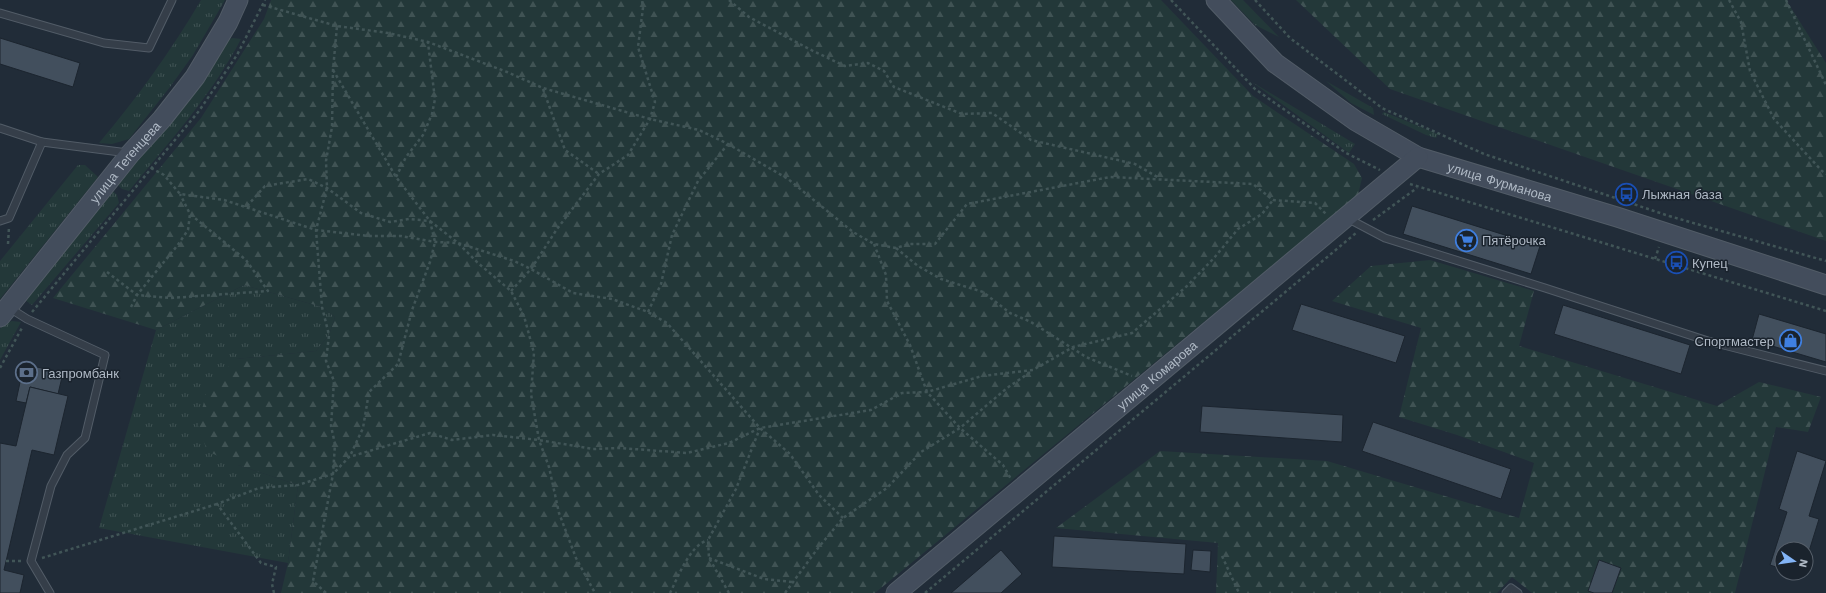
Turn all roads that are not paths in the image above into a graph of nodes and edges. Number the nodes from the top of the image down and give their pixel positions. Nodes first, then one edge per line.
1 (172, 0) edge
2 (238, 0) edge
3 (1216, 0) edge
4 (0, 13) edge
5 (0, 128) edge
6 (42, 142) junction
7 (130, 154) junction
8 (1418, 158) junction
9 (0, 221) edge
10 (1342, 222) junction
11 (1826, 285) edge
12 (4, 312) edge
13 (1826, 371) edge
14 (50, 593) edge
15 (896, 593) edge
16 (1506, 593) edge
17 (1518, 593) edge

1 - 4 lane
2 - 7 main road, улица Тегенцева
3 - 8 main road, улица Фурманова
5 - 6 lane
6 - 7 lane
6 - 9 lane
7 - 12 main road, улица Тегенцева
8 - 10 main road, улица Комарова
8 - 11 main road, улица Фурманова
10 - 13 lane
10 - 15 main road, улица Комарова
12 - 14 lane
16 - 17 lane

